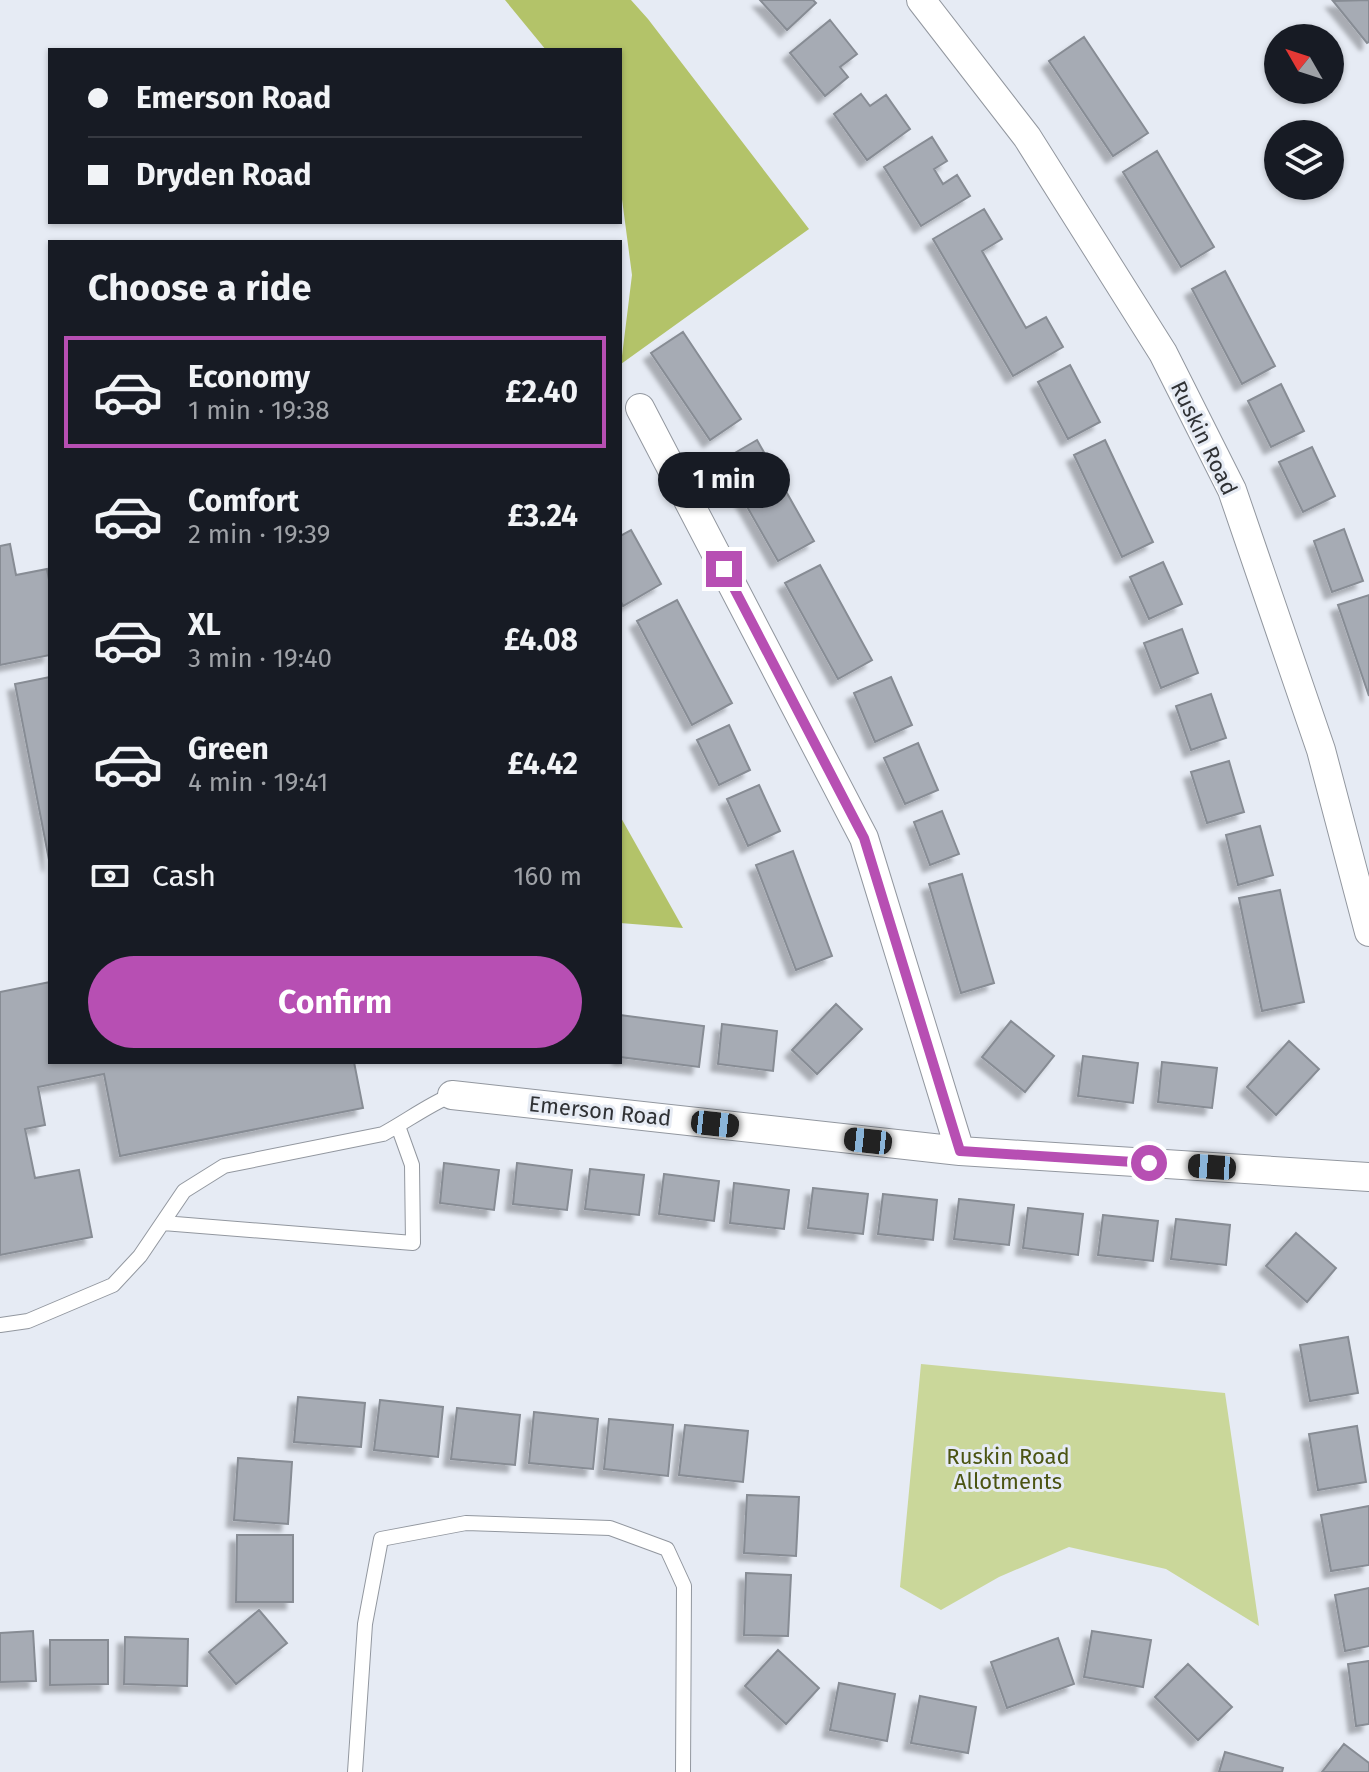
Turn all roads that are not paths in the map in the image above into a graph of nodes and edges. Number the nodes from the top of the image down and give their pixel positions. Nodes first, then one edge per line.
1 (921, 0) edge
2 (640, 408) dead end
3 (1369, 932) edge
4 (452, 1095) joint
5 (398, 1126) junction
6 (960, 1151) junction
7 (1369, 1177) edge
8 (163, 1223) junction
9 (0, 1325) edge
10 (355, 1772) edge
11 (683, 1772) edge

1 - 3 street, Ruskin Road
2 - 6 street
4 - 5 lane
4 - 6 street, Emerson Road
5 - 8 lane
5 - 8 lane
6 - 7 street, Emerson Road
8 - 9 lane
10 - 11 lane

